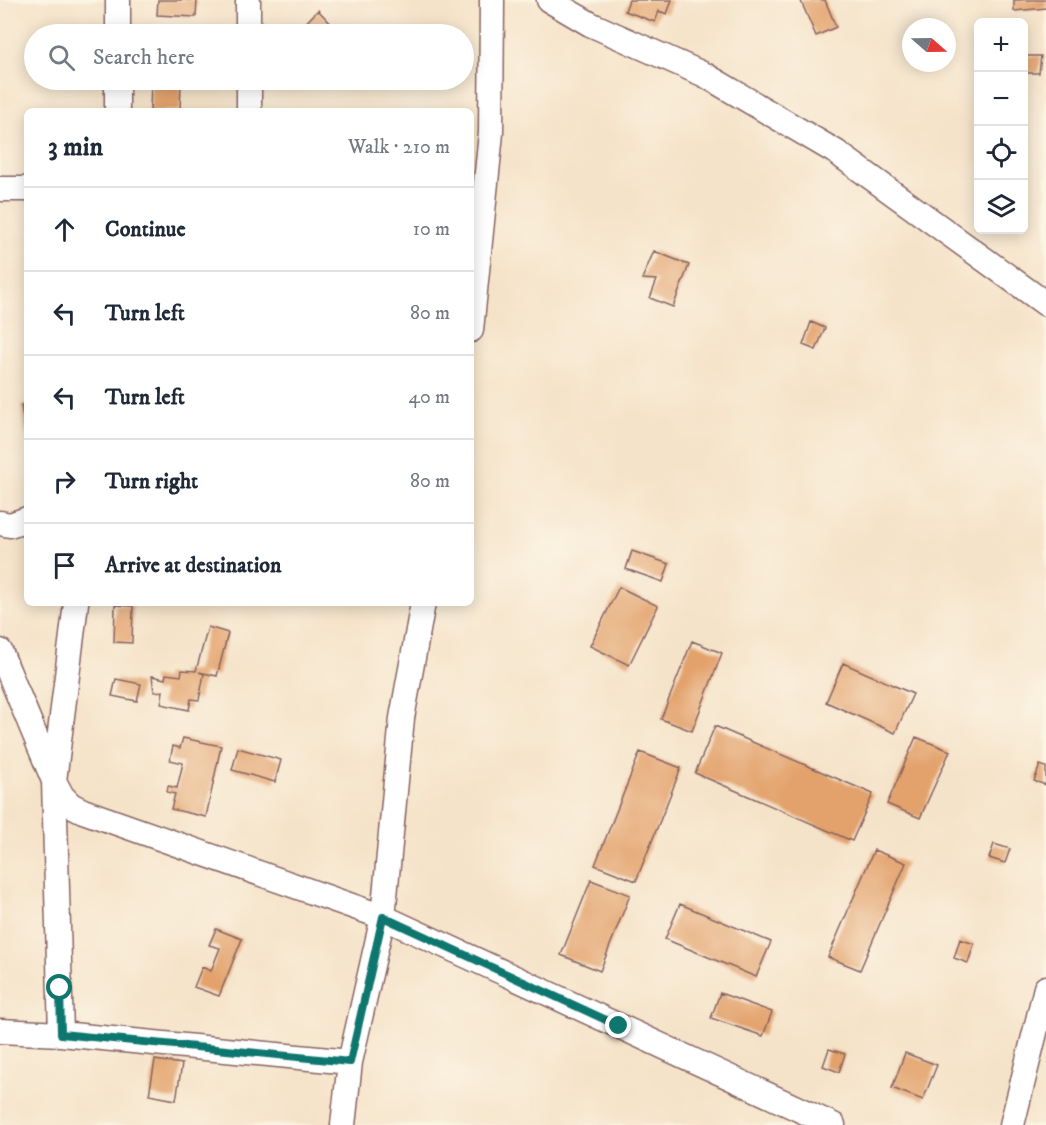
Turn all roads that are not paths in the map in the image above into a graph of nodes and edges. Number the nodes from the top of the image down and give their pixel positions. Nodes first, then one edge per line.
1 (118, 0) edge
2 (248, 0) edge
3 (492, 0) edge
4 (549, 0) edge
5 (118, 24) edge
6 (248, 24) edge
7 (117, 90) edge
8 (249, 90) edge
9 (117, 108) edge
10 (249, 108) edge
11 (0, 189) edge
12 (24, 189) edge
13 (474, 299) edge
14 (1046, 304) edge
15 (24, 520) edge
16 (0, 523) edge
17 (76, 606) edge
18 (422, 606) edge
19 (0, 651) edge
20 (54, 781) junction
21 (383, 917) junction
22 (1046, 988) edge
23 (0, 1031) edge
24 (61, 1034) junction
25 (350, 1062) junction
26 (343, 1125) edge
27 (833, 1125) edge
28 (1012, 1125) edge

1 - 5 street
2 - 6 street
3 - 13 street
4 - 14 street
7 - 9 street
8 - 10 street
11 - 12 street
15 - 16 street
17 - 20 street
18 - 21 street
19 - 20 street
20 - 21 street
20 - 24 street
21 - 25 street
21 - 27 street
22 - 28 street
23 - 24 street
24 - 25 street
25 - 26 street

